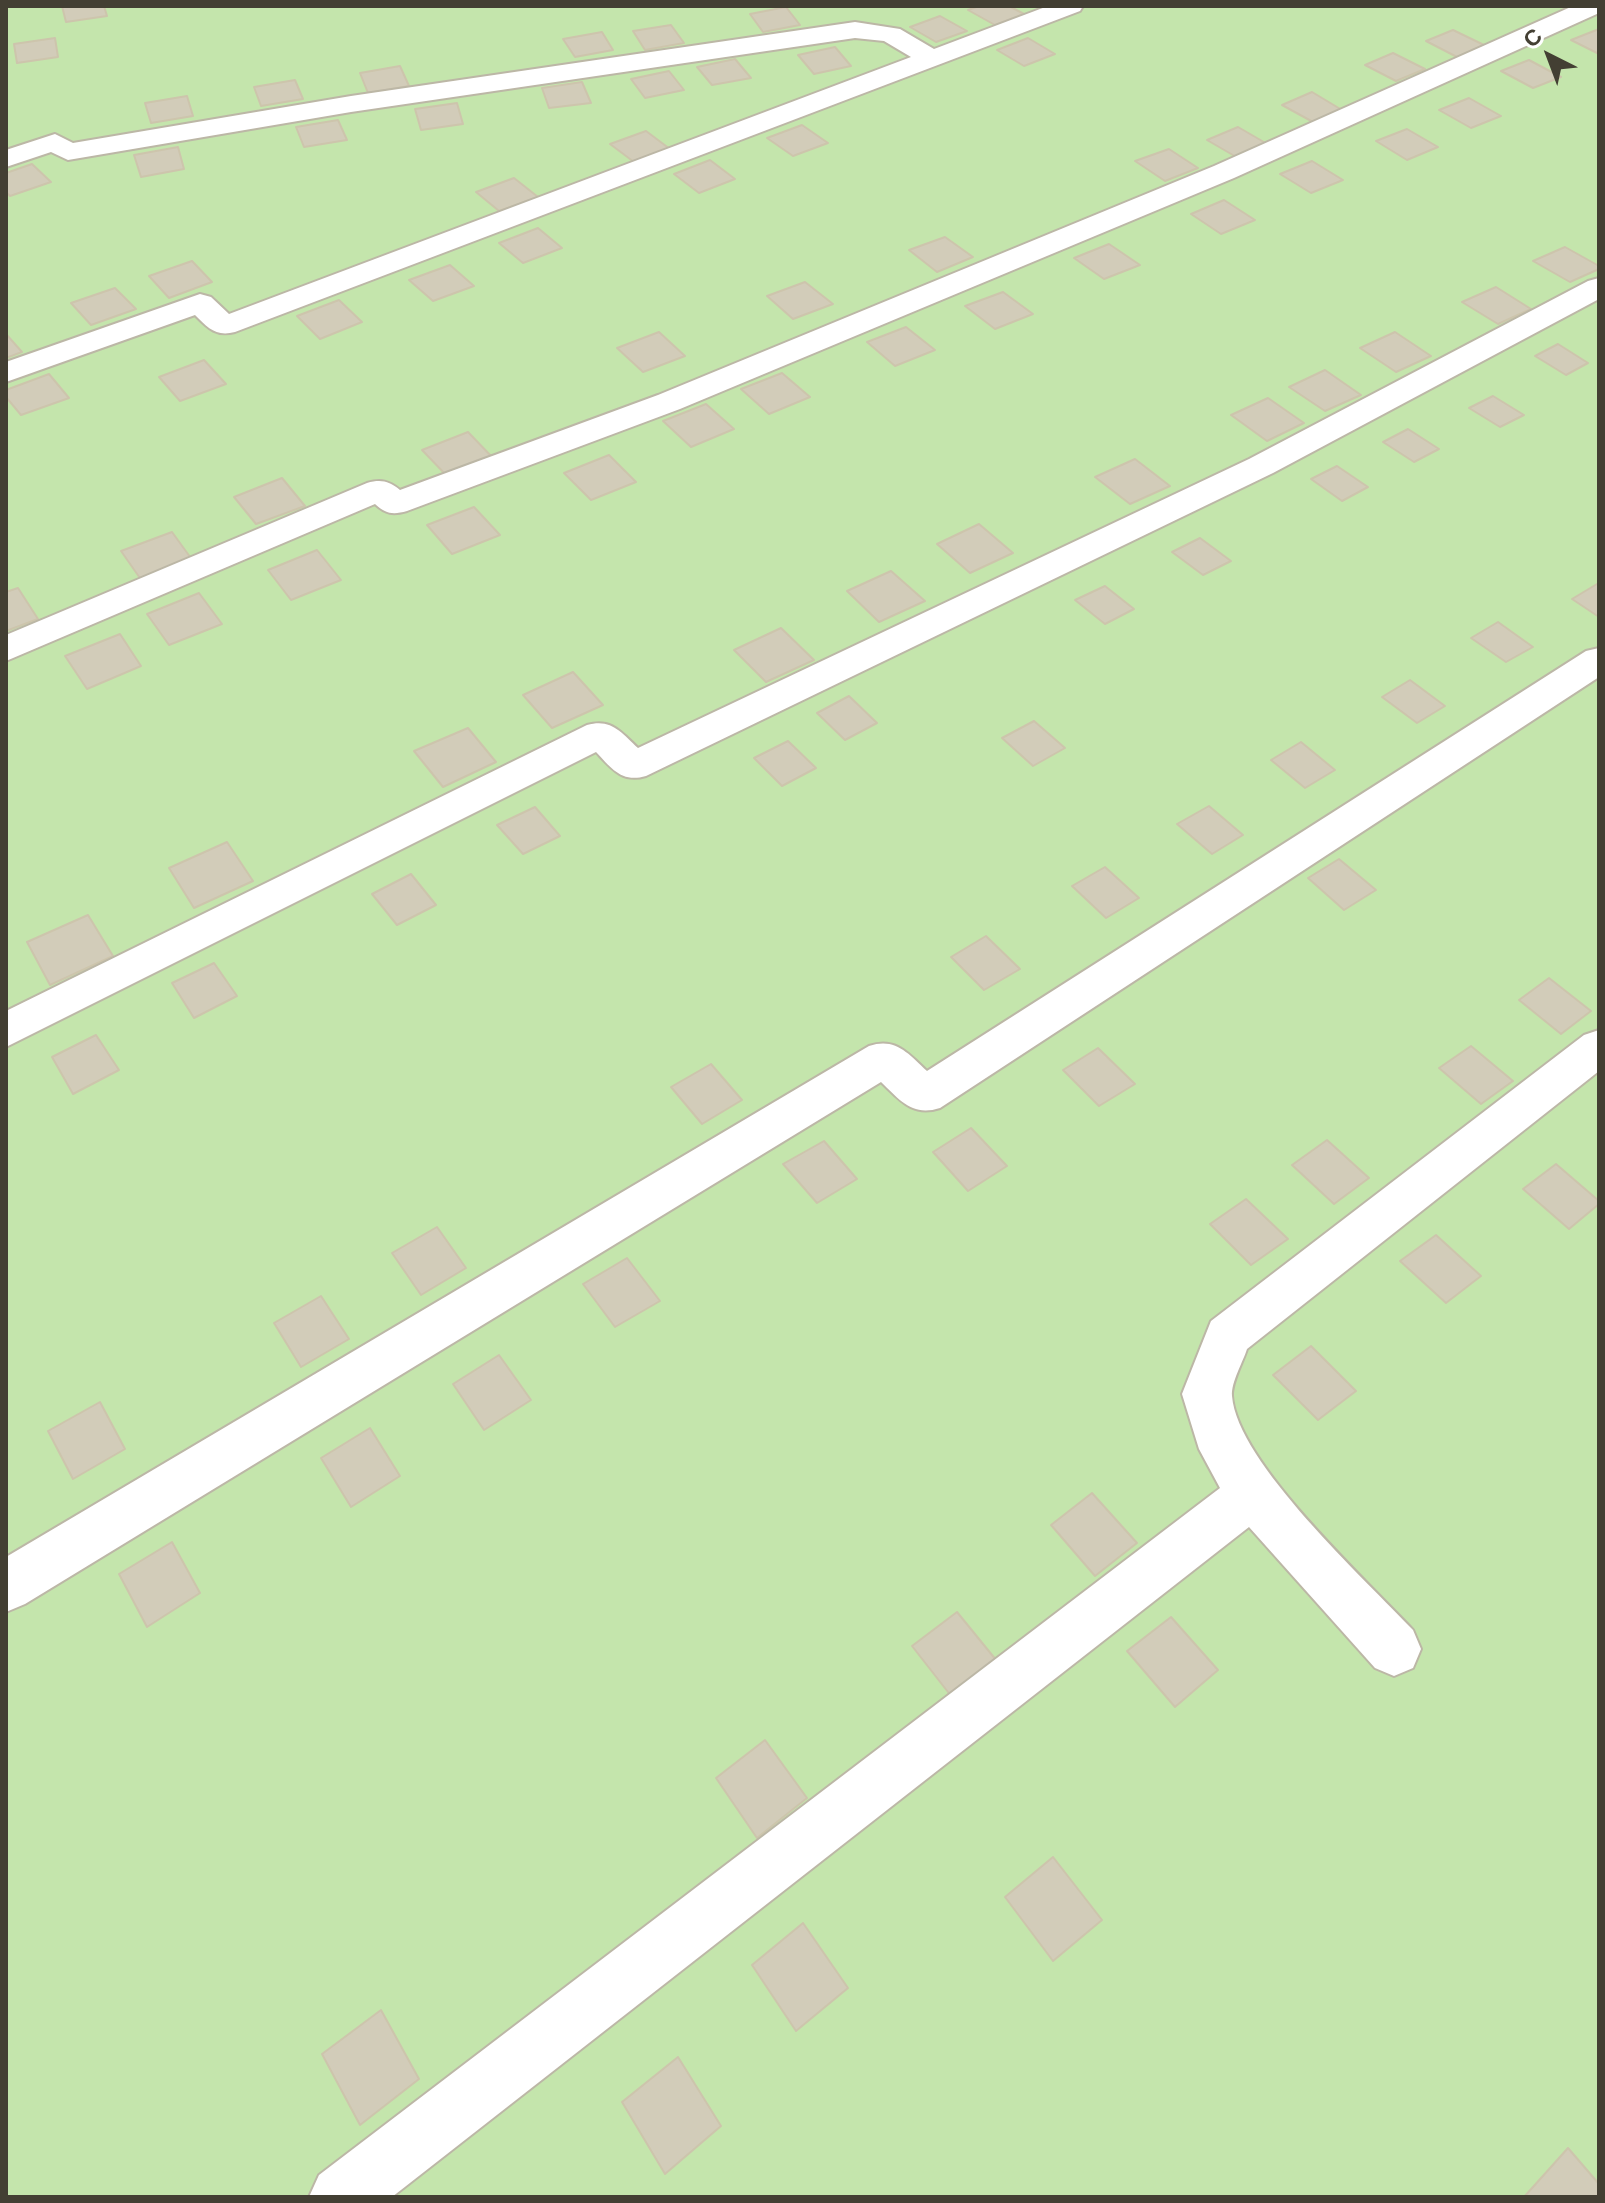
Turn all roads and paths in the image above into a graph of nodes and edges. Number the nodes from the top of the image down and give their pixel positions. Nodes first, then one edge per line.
1 (1071, 6) edge
2 (1594, 6) edge
3 (932, 59) junction
4 (6, 159) edge
5 (1599, 287) edge
6 (6, 373) edge
7 (6, 649) edge
8 (1599, 660) edge
9 (6, 1030) edge
10 (1599, 1047) edge
11 (1252, 1494) junction
12 (6, 1586) edge
13 (1394, 1649) dead end
14 (341, 2197) edge

1 - 3 lane
2 - 7 lane
3 - 4 lane
3 - 6 lane
5 - 9 lane
8 - 12 lane
10 - 11 lane
11 - 13 lane
11 - 14 lane

